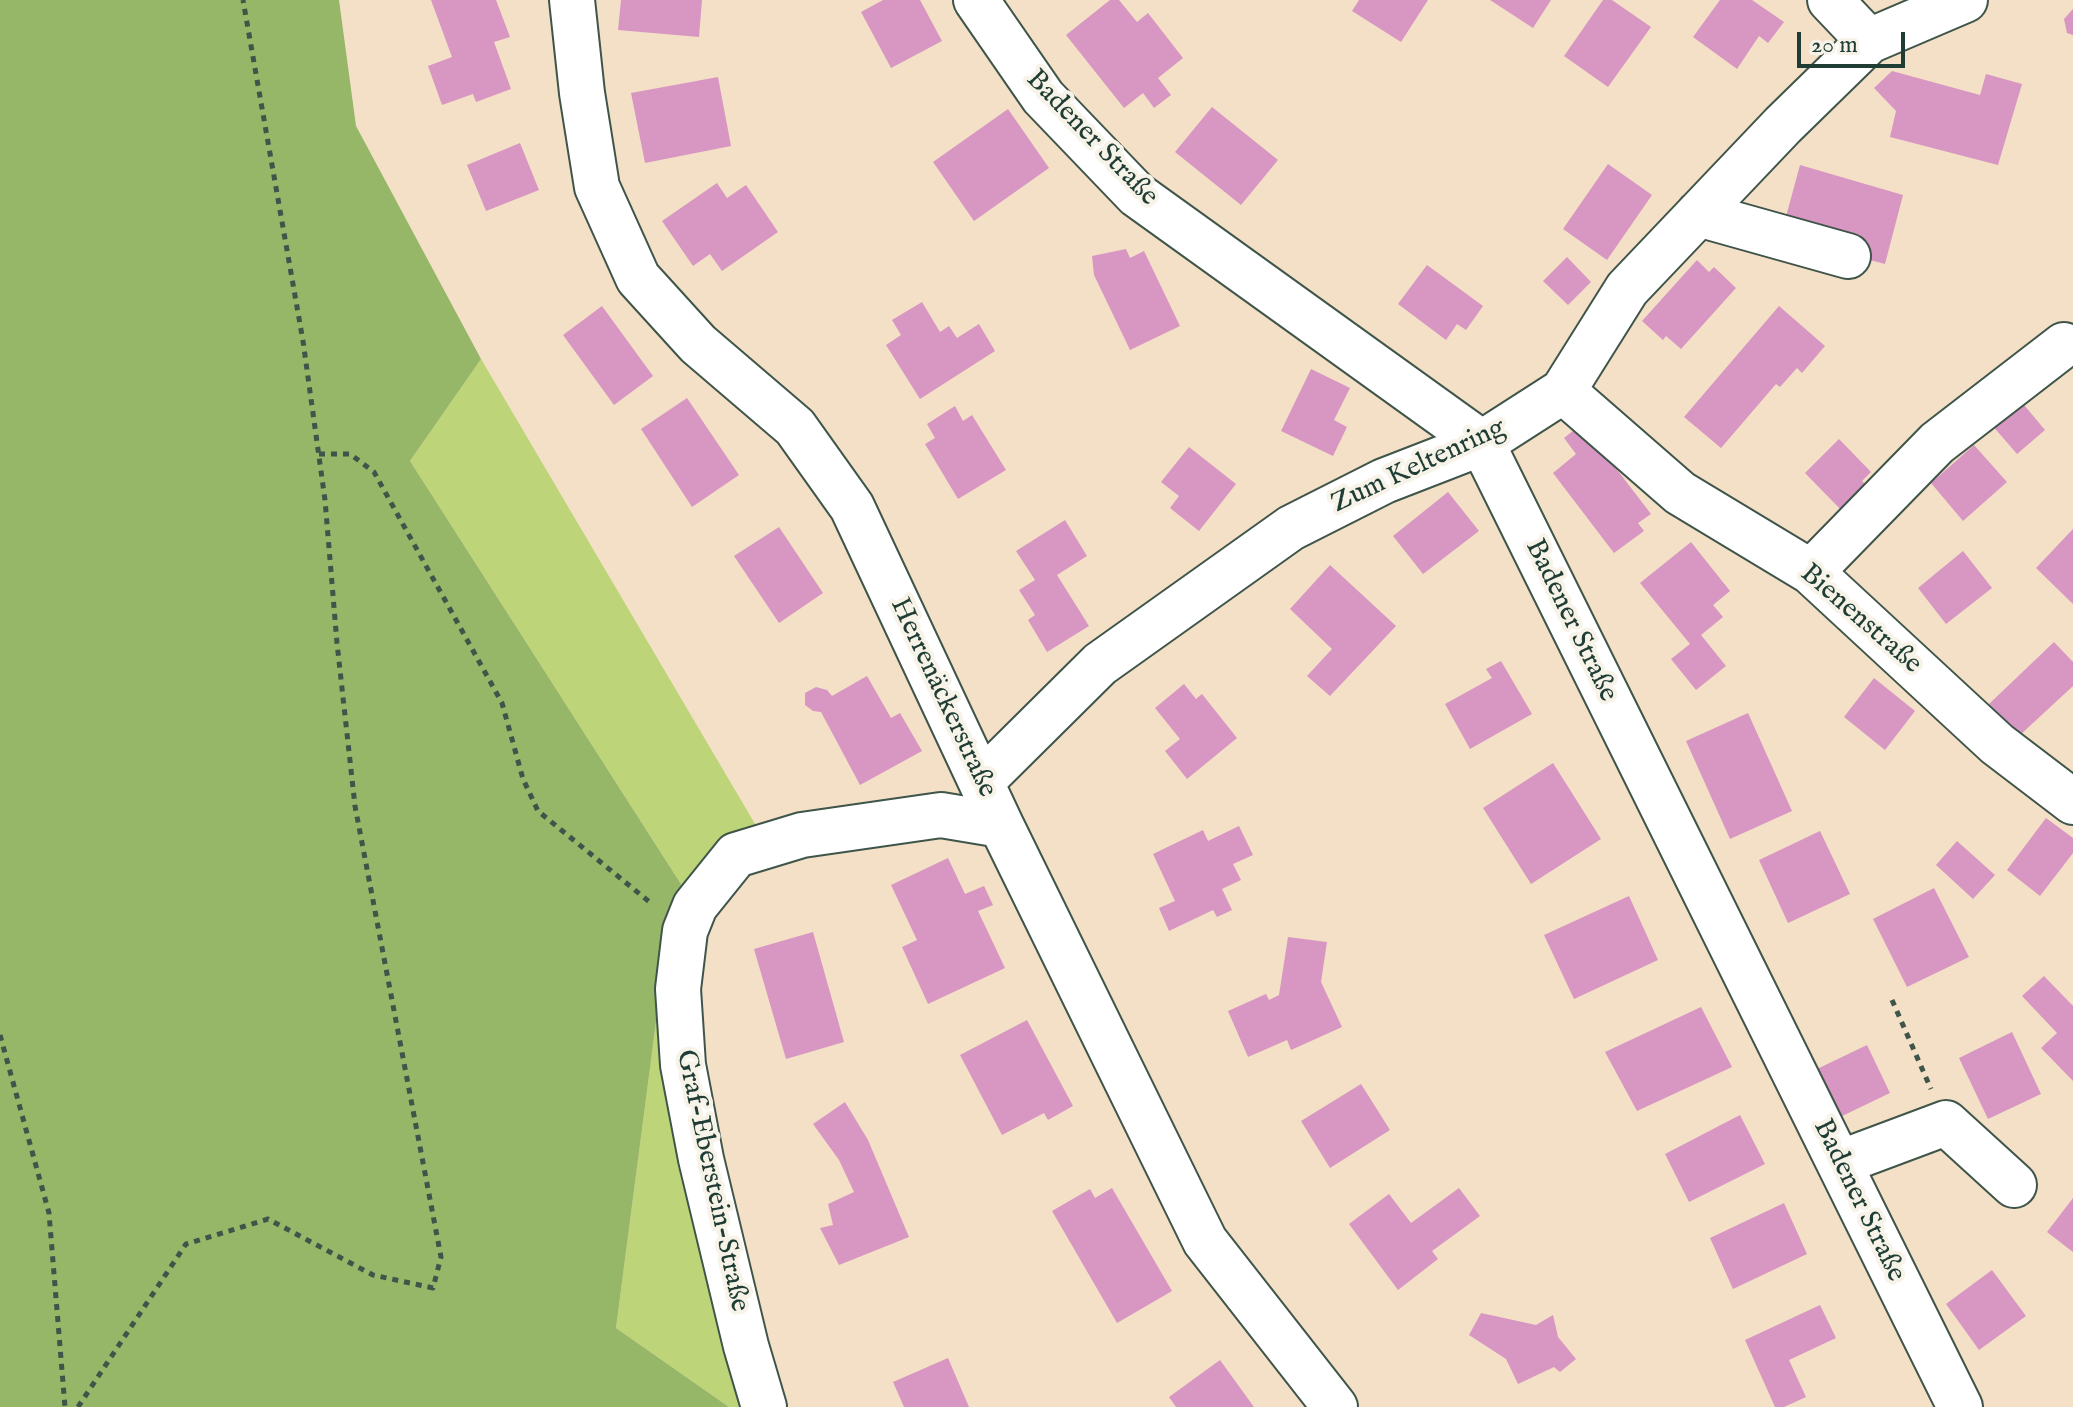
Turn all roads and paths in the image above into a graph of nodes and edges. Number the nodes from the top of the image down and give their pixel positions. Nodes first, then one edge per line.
1 (243, 0) edge
2 (572, 0) edge
3 (976, 0) edge
4 (1830, 0) edge
5 (1965, 0) edge
6 (1869, 41) junction
7 (1698, 214) junction
8 (1848, 256) dead end
9 (2064, 345) dead end
10 (1563, 391) junction
11 (1482, 443) junction
12 (319, 454) junction
13 (1811, 572) junction
14 (982, 781) junction
15 (2073, 802) edge
16 (1001, 825) junction
17 (685, 931) junction
18 (1892, 1000) dead end
19 (0, 1035) edge
20 (1946, 1123) junction
21 (1839, 1163) junction
22 (2014, 1185) dead end
23 (65, 1407) edge
24 (78, 1407) edge
25 (764, 1407) edge
26 (1335, 1407) edge
27 (1960, 1407) edge

1 - 12 path
2 - 14 street, Herrenäckerstraße
3 - 11 street, Badener Straße
4 - 6 street
5 - 6 street, Zum Keltenring
6 - 7 street, Zum Keltenring
7 - 8 street
7 - 10 street, Zum Keltenring
9 - 13 street
10 - 11 street, Zum Keltenring
10 - 13 street, Bienenstraße
11 - 14 street, Zum Keltenring
11 - 21 street, Badener Straße
12 - 17 path
12 - 24 path
13 - 15 street, Bienenstraße
14 - 16 street, Herrenäckerstraße
16 - 17 street, Graf-Eberstein-Straße
16 - 26 street, Herrenäckerstraße
17 - 25 street, Graf-Eberstein-Straße
18 - 20 path
19 - 23 path
20 - 21 street
20 - 22 street
21 - 27 street, Badener Straße

